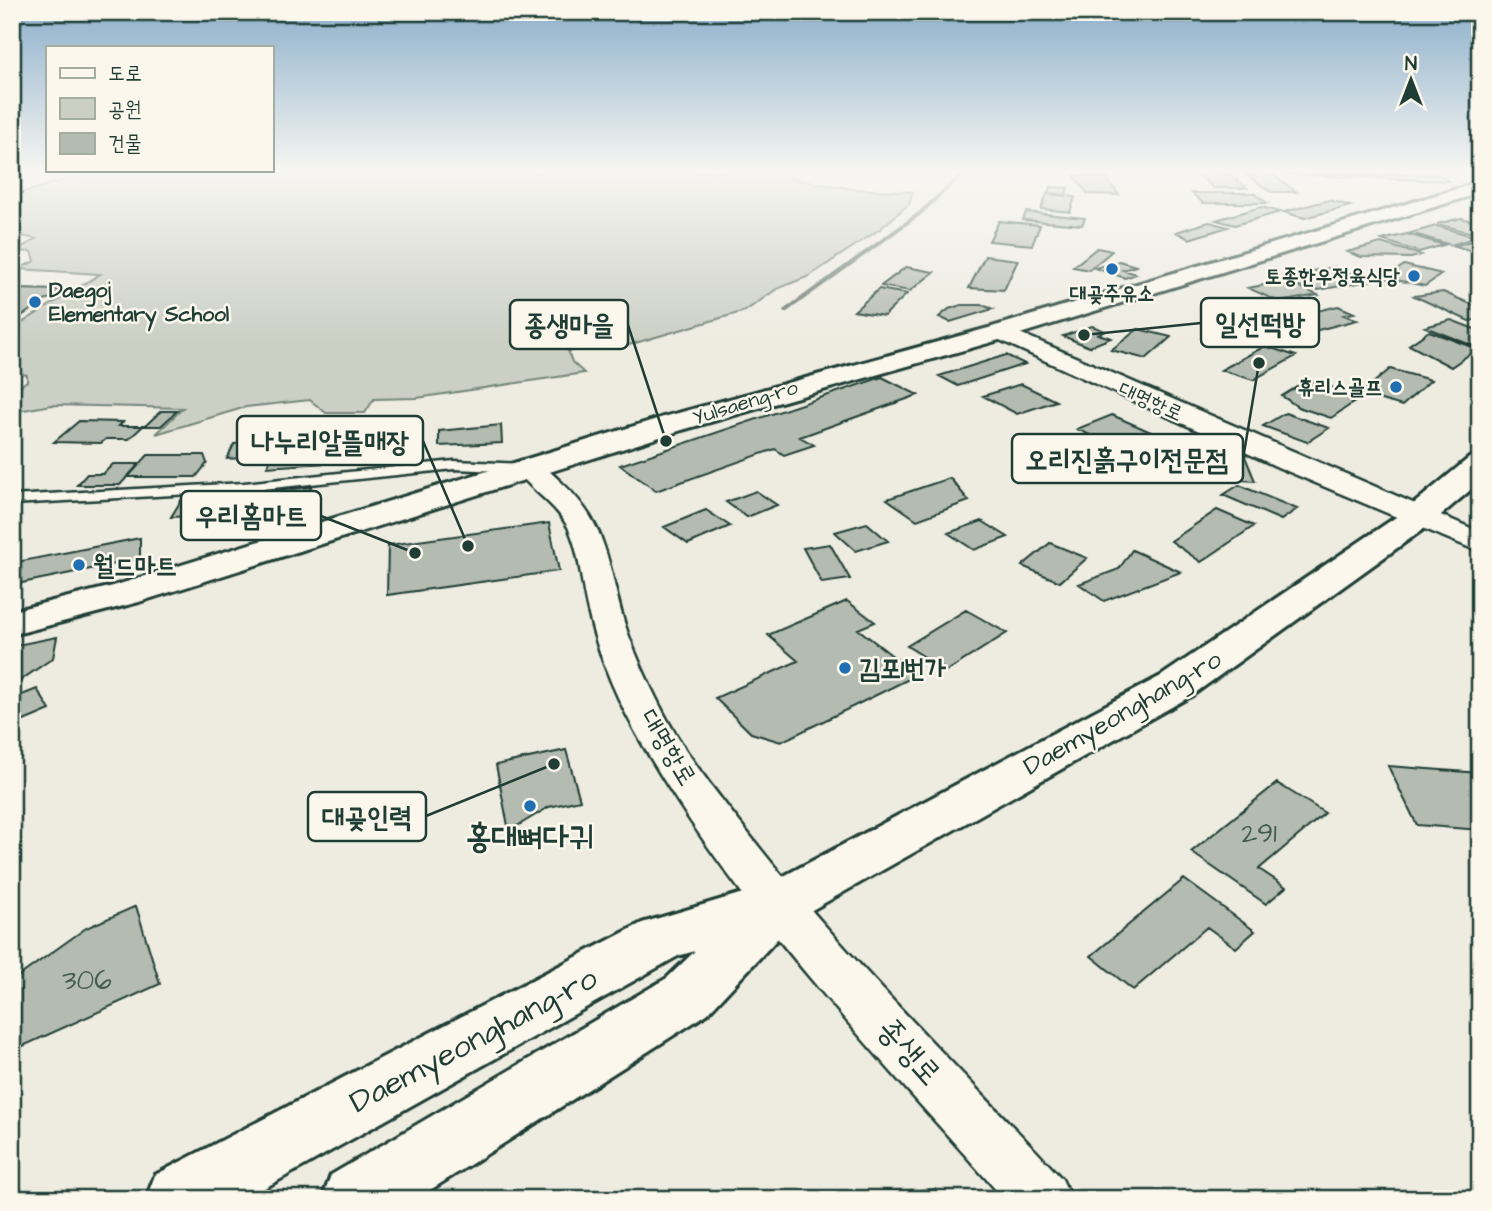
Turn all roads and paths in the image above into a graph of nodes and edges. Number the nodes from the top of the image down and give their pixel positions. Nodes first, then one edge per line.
1 (1343, 229) edge
2 (1001, 332) junction
3 (1480, 465) edge
4 (528, 468) junction
5 (12, 500) edge
6 (1417, 518) junction
7 (1480, 543) edge
8 (12, 623) edge
9 (778, 904) junction
10 (179, 1199) edge
11 (355, 1199) edge
12 (1042, 1199) edge

1 - 2 street, Yulsaeng-ro
2 - 4 street, Yulsaeng-ro
2 - 6 street, 대명항로
3 - 6 street, Daemyeonghang-ro
4 - 5 lane
4 - 8 street, Yulsaeng-ro
4 - 9 street, 대명항로
6 - 7 street, 대명항로
6 - 9 street, Daemyeonghang-ro
9 - 10 street, Daemyeonghang-ro
9 - 11 street, Daemyeonghang-ro
9 - 12 street, 종생로

